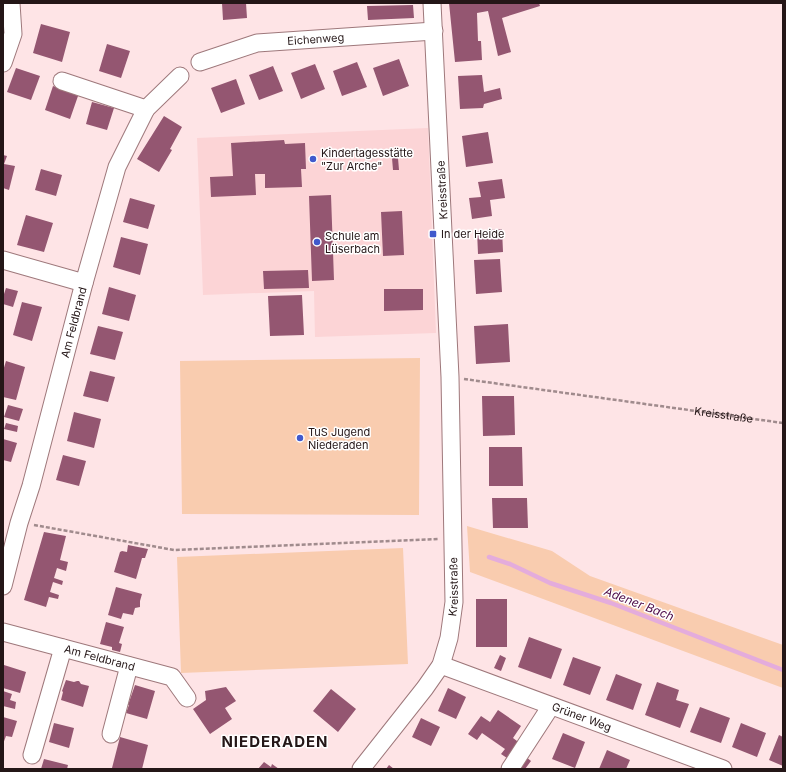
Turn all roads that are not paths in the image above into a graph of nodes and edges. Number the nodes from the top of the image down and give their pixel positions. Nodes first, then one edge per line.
1 (11, 3) edge
2 (432, 3) edge
3 (434, 31) junction
4 (200, 62) dead end
5 (3, 63) edge
6 (180, 76) dead end
7 (62, 81) dead end
8 (146, 109) junction
9 (3, 260) edge
10 (84, 283) junction
11 (3, 586) edge
12 (3, 632) edge
13 (63, 648) junction
14 (441, 665) junction
15 (129, 666) junction
16 (187, 698) dead end
17 (551, 706) junction
18 (110, 734) dead end
19 (32, 755) dead end
20 (361, 769) edge
21 (510, 769) edge
22 (723, 769) edge

1 - 5 street
2 - 3 street, Kreisstraße
3 - 4 street, Eichenweg
3 - 14 street, Kreisstraße
6 - 8 street, Am Feldbrand
7 - 8 street
8 - 10 street, Am Feldbrand
9 - 10 street
10 - 11 street, Am Feldbrand
12 - 13 street, Am Feldbrand
13 - 15 street, Am Feldbrand
13 - 19 street
14 - 17 street, Grüner Weg
14 - 20 street, Kreisstraße
15 - 16 street, Am Feldbrand
15 - 18 street
17 - 21 street
17 - 22 street, Grüner Weg

